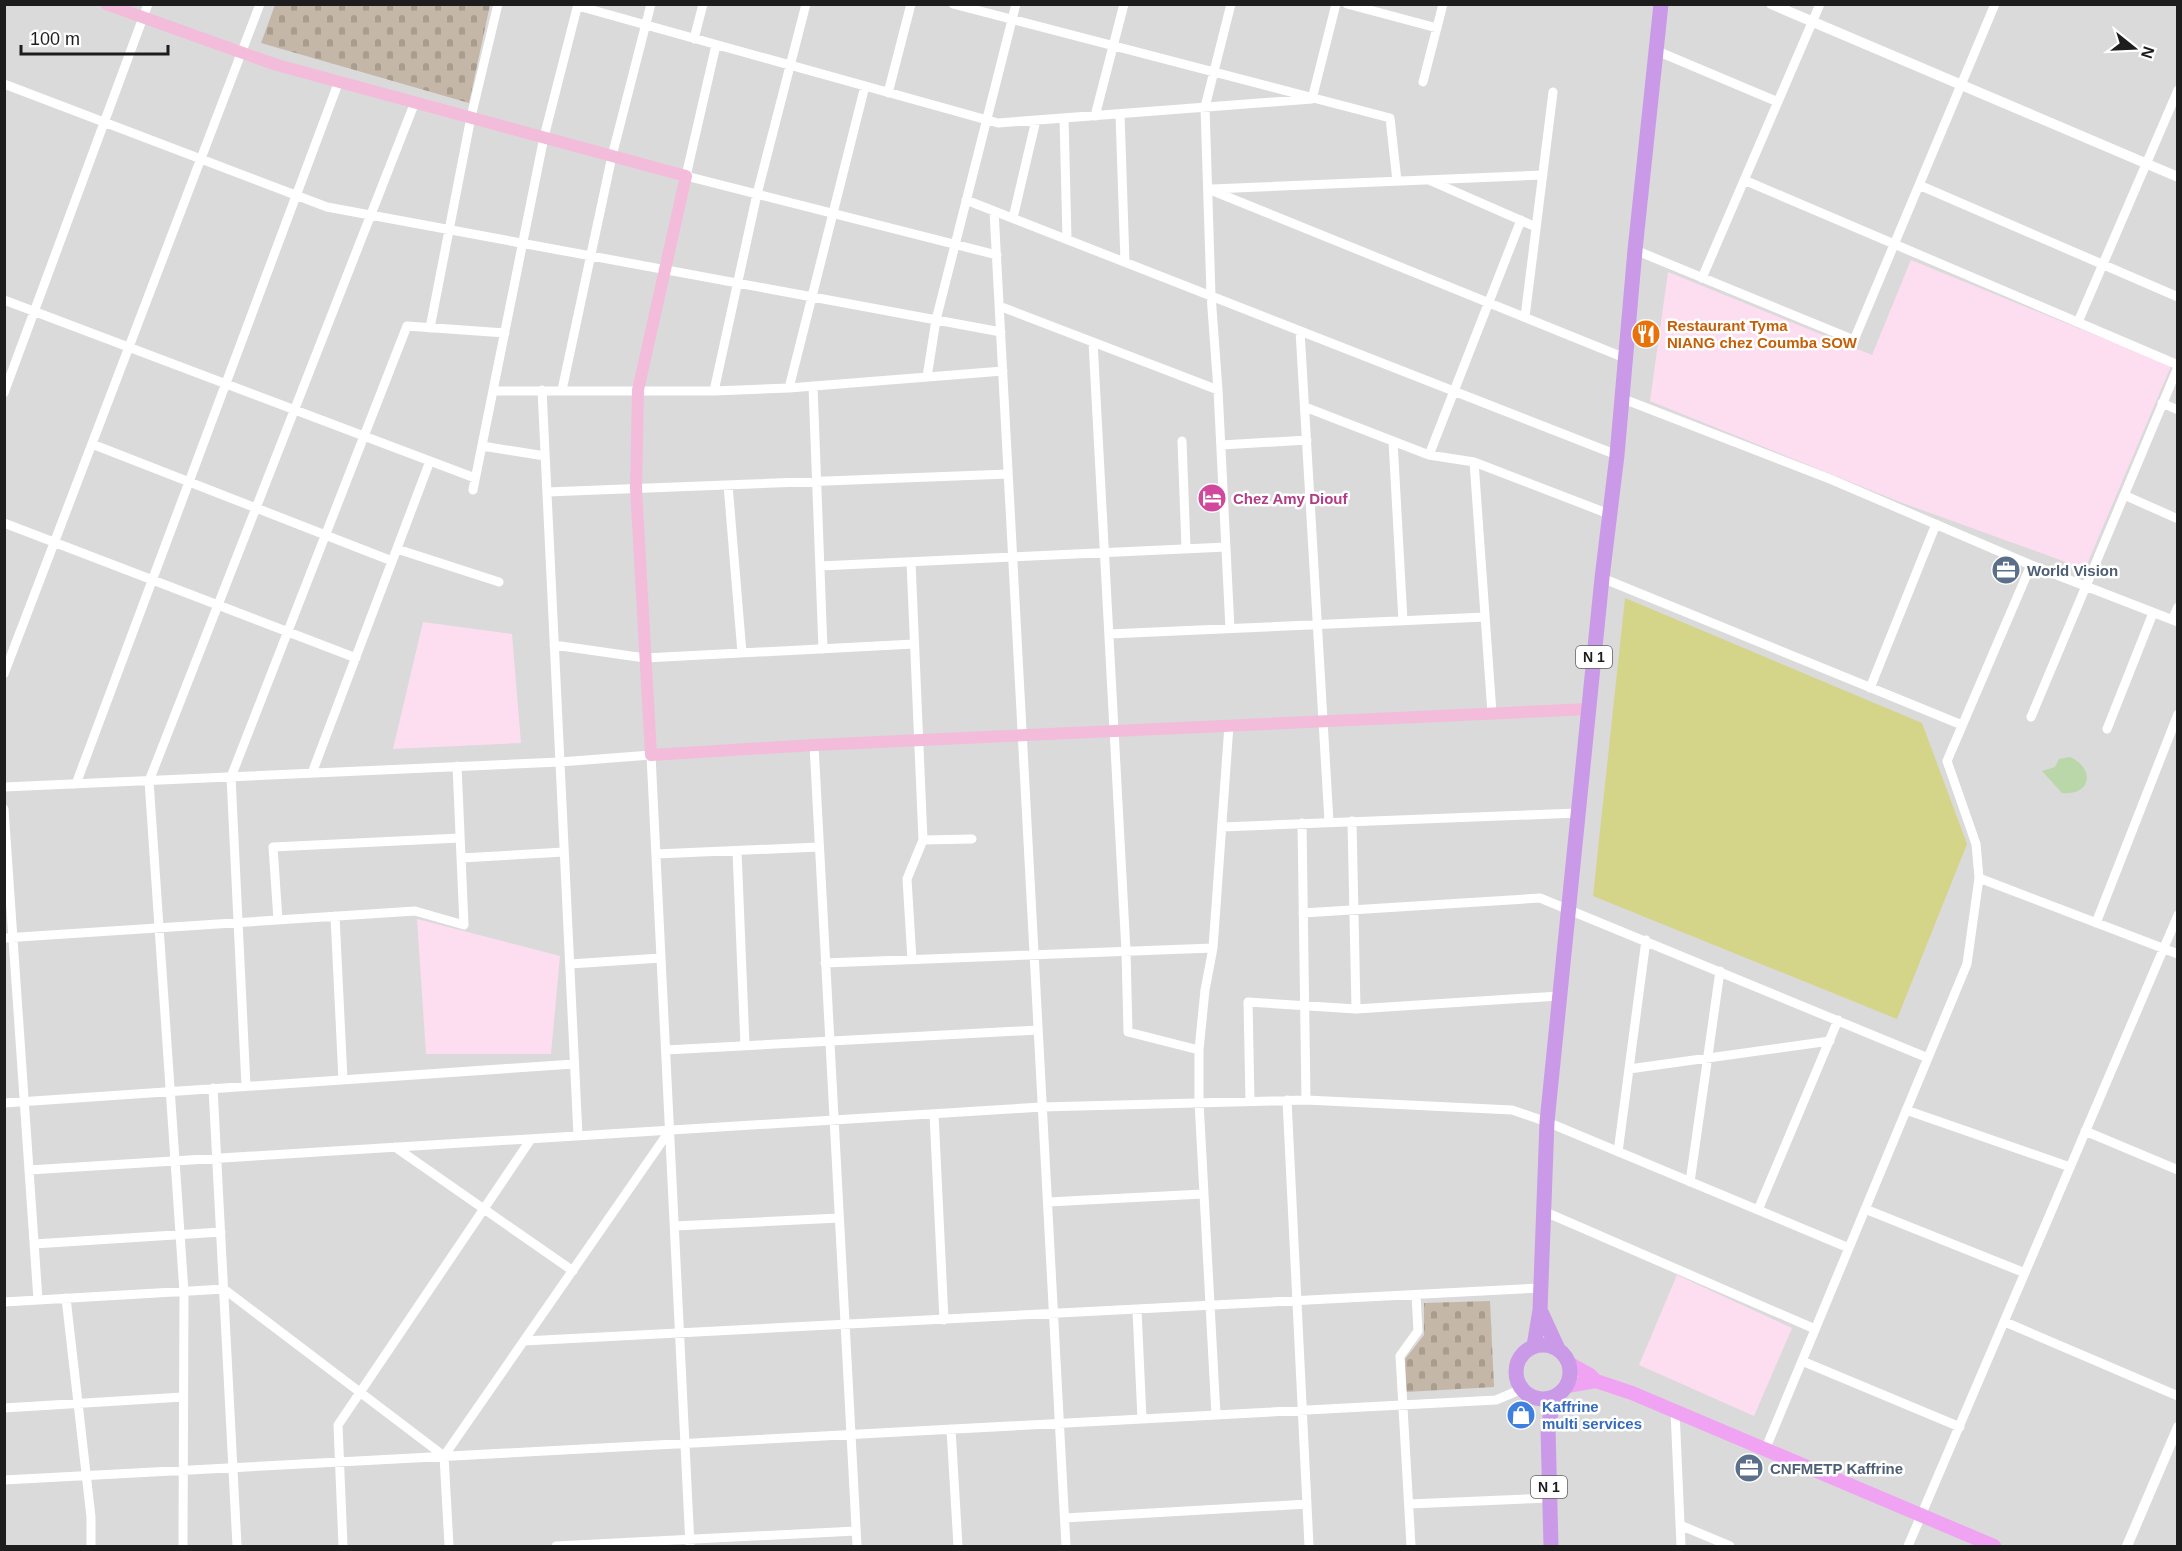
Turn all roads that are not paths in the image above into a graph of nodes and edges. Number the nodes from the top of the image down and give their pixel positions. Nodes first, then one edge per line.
1 (106, 4) edge
2 (147, 4) edge
3 (260, 4) edge
4 (498, 4) edge
5 (651, 4) edge
6 (703, 4) edge
7 (806, 4) edge
8 (911, 4) edge
9 (953, 4) edge
10 (1016, 4) edge
11 (1124, 4) edge
12 (1231, 4) edge
13 (1336, 4) edge
14 (1347, 4) edge
15 (1443, 4) edge
16 (1661, 4) edge
17 (1771, 4) edge
18 (1820, 4) edge
19 (1995, 4) edge
20 (578, 5) edge
21 (143, 17) junction
22 (1012, 20) junction
23 (1812, 22) junction
24 (646, 25) junction
25 (1437, 28) junction
26 (694, 39) junction
27 (716, 45) junction
28 (1113, 46) junction
29 (1657, 51) junction
30 (242, 52) junction
31 (790, 65) junction
32 (1214, 73) junction
33 (339, 81) junction
34 (1423, 82) dead end
35 (4, 84) edge
36 (1961, 85) junction
37 (865, 86) junction
38 (2178, 90) edge
39 (1553, 92) dead end
40 (888, 93) junction
41 (1312, 99) junction
42 (416, 102) junction
43 (1778, 102) junction
44 (1205, 107) junction
45 (1120, 114) junction
46 (1095, 116) junction
47 (471, 117) junction
48 (1064, 118) junction
49 (987, 120) junction
50 (1036, 120) junction
51 (104, 122) junction
52 (544, 137) junction
53 (612, 156) junction
54 (201, 159) junction
55 (2146, 164) junction
56 (1543, 175) junction
57 (686, 176) junction
58 (2178, 177) edge
59 (1428, 180) junction
60 (1744, 180) junction
61 (1396, 181) junction
62 (1919, 185) junction
63 (1208, 189) junction
64 (757, 194) junction
65 (296, 195) junction
66 (966, 200) junction
67 (994, 211) junction
68 (833, 213) junction
69 (371, 215) junction
70 (1014, 218) junction
71 (1521, 220) junction
72 (1536, 227) junction
73 (449, 230) junction
74 (1067, 239) junction
75 (523, 243) junction
76 (955, 244) junction
77 (1894, 244) junction
78 (1635, 250) junction
79 (997, 255) junction
80 (591, 256) junction
81 (1125, 262) junction
82 (2103, 265) junction
83 (665, 270) junction
84 (1702, 278) junction
85 (738, 283) junction
86 (1211, 296) junction
87 (812, 297) junction
88 (2178, 297) edge
89 (4, 300) edge
90 (1489, 302) junction
91 (999, 306) junction
92 (35, 311) junction
93 (1525, 317) junction
94 (936, 320) junction
95 (2078, 322) junction
96 (430, 328) junction
97 (1300, 331) junction
98 (1001, 332) junction
99 (505, 333) junction
100 (1094, 342) junction
101 (129, 347) junction
102 (1625, 358) junction
103 (2178, 366) edge
104 (1003, 371) junction
105 (927, 377) junction
106 (226, 384) junction
107 (813, 386) junction
108 (789, 388) junction
109 (493, 390) junction
110 (542, 390) junction
111 (562, 390) junction
112 (638, 390) junction
113 (1218, 390) junction
114 (714, 391) junction
115 (1454, 391) junction
116 (4, 393) edge
117 (1621, 398) junction
118 (2162, 403) junction
119 (1305, 407) junction
120 (295, 410) junction
121 (2178, 410) edge
122 (364, 436) junction
123 (1307, 440) junction
124 (1182, 441) dead end
125 (1393, 441) junction
126 (92, 444) junction
127 (1221, 445) junction
128 (482, 446) junction
129 (1429, 455) junction
130 (1617, 455) junction
131 (545, 456) junction
132 (430, 461) junction
133 (1474, 462) junction
134 (1008, 474) junction
135 (476, 478) junction
136 (189, 482) junction
137 (817, 482) junction
138 (729, 485) junction
139 (636, 488) junction
140 (473, 490) dead end
141 (547, 492) junction
142 (2124, 495) junction
143 (256, 508) junction
144 (1609, 514) junction
145 (2178, 519) edge
146 (4, 523) edge
147 (1936, 524) junction
148 (325, 535) junction
149 (55, 542) junction
150 (1226, 547) junction
151 (397, 549) junction
152 (1186, 549) junction
153 (1105, 552) junction
154 (1013, 557) junction
155 (392, 561) junction
156 (911, 562) junction
157 (2031, 565) junction
158 (820, 566) junction
159 (1602, 578) junction
160 (152, 580) junction
161 (499, 582) dead end
162 (2085, 586) junction
163 (218, 605) junction
164 (2178, 607) edge
165 (2153, 613) junction
166 (1485, 617) junction
167 (1402, 621) junction
168 (2175, 621) edge
169 (1317, 625) junction
170 (1230, 629) junction
171 (288, 632) junction
172 (1109, 634) junction
173 (914, 644) junction
174 (554, 645) junction
175 (823, 648) junction
176 (742, 653) junction
177 (356, 658) junction
178 (645, 658) junction
179 (4, 674) edge
180 (1870, 688) junction
181 (1589, 709) junction
182 (1492, 713) junction
183 (2178, 714) edge
184 (2031, 717) dead end
185 (1323, 721) junction
186 (1229, 725) junction
187 (1962, 725) junction
188 (2106, 729) dead end
189 (1114, 731) junction
190 (2174, 734) edge
191 (1023, 735) junction
192 (918, 740) junction
193 (814, 745) junction
194 (651, 755) junction
195 (560, 762) junction
196 (458, 766) junction
197 (312, 773) junction
198 (231, 777) junction
199 (149, 781) junction
200 (76, 784) junction
201 (4, 787) edge
202 (4, 809) edge
203 (1578, 813) junction
204 (1329, 822) junction
205 (1352, 822) junction
206 (1302, 823) junction
207 (1222, 826) junction
208 (460, 838) junction
209 (972, 839) dead end
210 (923, 840) junction
211 (819, 847) junction
212 (737, 850) junction
213 (564, 852) junction
214 (656, 854) junction
215 (461, 858) junction
216 (1979, 878) junction
217 (1568, 909) junction
218 (1354, 910) junction
219 (1304, 913) junction
220 (2178, 915) edge
221 (335, 916) junction
222 (278, 920) junction
223 (238, 922) junction
224 (2096, 923) junction
225 (159, 928) junction
226 (9, 938) edge
227 (1646, 940) junction
228 (1213, 948) junction
229 (2163, 949) junction
230 (1126, 951) junction
231 (2178, 954) edge
232 (1034, 955) junction
233 (661, 958) junction
234 (912, 960) junction
235 (825, 963) junction
236 (570, 964) junction
237 (1720, 970) junction
238 (1559, 996) junction
239 (1305, 1006) junction
240 (1356, 1009) junction
241 (1838, 1020) junction
242 (1038, 1030) junction
243 (830, 1040) junction
244 (1830, 1041) junction
245 (746, 1045) junction
246 (666, 1050) junction
247 (1199, 1050) junction
248 (1707, 1058) junction
249 (1928, 1058) junction
250 (574, 1064) junction
251 (1629, 1069) junction
252 (343, 1080) junction
253 (246, 1086) junction
254 (213, 1088) junction
255 (170, 1091) junction
256 (1287, 1100) junction
257 (1306, 1100) junction
258 (24, 1101) junction
259 (1250, 1101) junction
260 (1199, 1102) junction
261 (4, 1103) edge
262 (1042, 1107) junction
263 (1906, 1110) junction
264 (934, 1114) junction
265 (834, 1120) junction
266 (1547, 1122) junction
267 (670, 1130) junction
268 (2085, 1131) junction
269 (578, 1136) junction
270 (531, 1139) junction
271 (395, 1147) junction
272 (1618, 1152) junction
273 (217, 1158) junction
274 (175, 1161) junction
275 (2070, 1167) junction
276 (29, 1170) junction
277 (2178, 1170) edge
278 (1690, 1182) junction
279 (1203, 1194) junction
280 (1048, 1202) junction
281 (484, 1209) junction
282 (1865, 1209) junction
283 (1758, 1210) junction
284 (1543, 1211) junction
285 (839, 1218) junction
286 (675, 1226) junction
287 (221, 1232) junction
288 (180, 1234) junction
289 (34, 1244) junction
290 (1849, 1248) junction
291 (573, 1271) junction
292 (2025, 1273) junction
293 (1540, 1288) junction
294 (224, 1289) junction
295 (184, 1292) junction
296 (1416, 1295) junction
297 (66, 1298) junction
298 (38, 1300) junction
299 (1297, 1301) junction
300 (4, 1302) edge
301 (1210, 1306) junction
302 (1137, 1310) junction
303 (1540, 1310) junction
304 (1054, 1314) junction
305 (944, 1320) junction
306 (2005, 1322) junction
307 (845, 1325) junction
308 (1815, 1329) junction
309 (680, 1334) junction
310 (524, 1341) junction
311 (1534, 1346) junction
312 (1558, 1348) junction
313 (1802, 1361) junction
314 (1570, 1364) junction
315 (1596, 1381) junction
316 (1567, 1386) junction
317 (1522, 1389) junction
318 (360, 1392) junction
319 (2178, 1396) edge
320 (183, 1397) junction
321 (1554, 1397) junction
322 (1537, 1399) junction
323 (78, 1403) junction
324 (1402, 1405) junction
325 (4, 1408) edge
326 (1302, 1410) junction
327 (1675, 1411) junction
328 (1216, 1415) junction
329 (1142, 1419) junction
330 (1059, 1423) junction
331 (1960, 1427) junction
332 (2178, 1427) edge
333 (1548, 1428) junction
334 (951, 1429) junction
335 (851, 1434) junction
336 (685, 1443) junction
337 (1765, 1449) junction
338 (444, 1456) junction
339 (339, 1462) junction
340 (233, 1468) junction
341 (183, 1470) junction
342 (86, 1476) junction
343 (4, 1480) edge
344 (1550, 1498) junction
345 (1307, 1504) junction
346 (1408, 1504) junction
347 (1922, 1516) junction
348 (1065, 1518) junction
349 (1680, 1525) junction
350 (856, 1531) junction
351 (772, 1536) junction
352 (690, 1543) edge
353 (90, 1546) edge
354 (183, 1546) edge
355 (237, 1546) edge
356 (343, 1546) edge
357 (449, 1546) edge
358 (556, 1546) edge
359 (773, 1546) edge
360 (857, 1546) edge
361 (958, 1546) edge
362 (1066, 1546) edge
363 (1309, 1546) edge
364 (1411, 1546) edge
365 (1551, 1546) edge
366 (1681, 1546) edge
367 (1730, 1546) edge
368 (1908, 1546) edge
369 (1994, 1546) edge
370 (2127, 1546) edge

1 - 21 main road
2 - 21 street
3 - 30 street
4 - 47 street
5 - 24 street
6 - 26 street
7 - 31 street
8 - 40 street
9 - 22 street
10 - 22 street
11 - 28 street
12 - 32 street
13 - 41 street
14 - 25 street
15 - 25 street
16 - 29 highway, N 1
17 - 23 street
18 - 23 street
19 - 36 street
20 - 24 street
20 - 52 street
21 - 30 main road
21 - 51 street
22 - 28 street
22 - 49 street
23 - 36 street
23 - 43 street
24 - 26 street
24 - 53 street
25 - 34 street
26 - 27 street
27 - 31 street
27 - 57 street
28 - 32 street
28 - 46 street
29 - 43 street
29 - 78 highway, N 1
30 - 33 main road
30 - 54 street
31 - 37 street
31 - 64 street
32 - 41 street
32 - 44 street
33 - 42 main road
33 - 65 street
35 - 51 street
36 - 55 street
36 - 62 street
37 - 40 street
37 - 68 street
38 - 55 street
39 - 56 street
40 - 49 street
41 - 44 street
41 - 61 street
42 - 47 main road
42 - 69 street
43 - 60 street
44 - 45 street
44 - 63 street
45 - 46 street
45 - 81 street
46 - 48 street
47 - 52 main road
47 - 73 street
48 - 50 street
48 - 74 street
49 - 50 street
49 - 66 street
50 - 70 street
51 - 54 street
51 - 92 street
52 - 53 main road
52 - 75 street
53 - 57 main road
53 - 80 street
54 - 65 street
54 - 101 street
55 - 58 street
55 - 82 street
56 - 59 street
56 - 72 street
57 - 64 street
57 - 83 main road
59 - 61 street
59 - 71 street
60 - 77 street
60 - 84 street
61 - 63 street
62 - 77 street
62 - 82 street
63 - 86 street
63 - 90 street
64 - 68 street
64 - 85 street
65 - 69 street
65 - 106 street
66 - 67 street
66 - 76 street
67 - 70 street
67 - 79 street
68 - 76 street
68 - 87 street
69 - 73 street
69 - 120 street
70 - 74 street
71 - 72 street
71 - 90 street
72 - 93 street
73 - 75 street
73 - 96 street
74 - 81 street
75 - 80 street
75 - 99 street
76 - 79 street
76 - 94 street
77 - 84 street
77 - 95 street
78 - 84 street
78 - 102 highway, N 1
79 - 91 street
80 - 83 street
80 - 111 street
81 - 86 street
82 - 88 street
82 - 95 street
83 - 85 street
83 - 112 main road
85 - 87 street
85 - 114 street
86 - 97 street
86 - 113 street
87 - 94 street
87 - 108 street
89 - 92 street
90 - 93 street
90 - 115 street
91 - 98 street
91 - 100 street
92 - 101 street
92 - 116 street
93 - 102 street
94 - 98 street
94 - 105 street
95 - 103 street
96 - 99 street
96 - 122 street
97 - 115 street
97 - 119 street
98 - 104 street
99 - 109 street
100 - 113 street
100 - 153 street
101 - 106 street
101 - 126 street
102 - 117 highway, N 1
103 - 118 street
104 - 105 street
104 - 134 street
105 - 107 street
106 - 120 street
106 - 136 street
107 - 108 street
107 - 137 street
108 - 114 street
109 - 110 street
109 - 128 street
110 - 111 street
110 - 131 street
111 - 112 street
112 - 114 street
112 - 139 main road
113 - 127 street
115 - 129 street
115 - 130 street
117 - 130 highway, N 1
117 - 147 street
118 - 121 street
118 - 142 street
119 - 123 street
119 - 125 street
120 - 122 street
120 - 143 street
122 - 132 street
122 - 148 street
123 - 127 street
123 - 169 street
124 - 152 street
125 - 129 street
125 - 167 street
126 - 136 street
126 - 149 street
127 - 150 street
128 - 131 street
128 - 135 street
129 - 133 street
130 - 144 highway, N 1
131 - 141 street
132 - 135 street
132 - 151 street
133 - 144 street
133 - 166 street
134 - 137 street
134 - 154 street
135 - 140 street
136 - 143 street
136 - 160 street
137 - 138 street
137 - 158 street
138 - 139 street
138 - 176 street
139 - 141 street
139 - 178 main road
141 - 174 street
142 - 145 street
142 - 162 street
143 - 148 street
143 - 163 street
144 - 159 highway, N 1
146 - 149 street
147 - 157 street
147 - 180 street
148 - 155 street
148 - 171 street
149 - 160 street
149 - 179 street
150 - 152 street
150 - 170 street
151 - 155 street
151 - 161 street
152 - 153 street
153 - 154 street
153 - 172 street
154 - 156 street
154 - 191 street
155 - 177 street
156 - 158 street
156 - 173 street
157 - 162 street
157 - 187 street
158 - 175 street
159 - 180 street
159 - 181 highway, N 1
160 - 163 street
160 - 200 street
162 - 165 street
162 - 184 street
163 - 171 street
163 - 199 street
164 - 168 street
165 - 168 street
165 - 188 street
166 - 167 street
166 - 182 street
167 - 169 street
169 - 170 street
169 - 185 street
170 - 172 street
171 - 177 street
171 - 198 street
172 - 189 street
173 - 175 street
173 - 192 street
174 - 178 street
174 - 195 street
175 - 176 street
176 - 178 street
177 - 197 street
178 - 194 main road
180 - 187 street
181 - 182 main road
181 - 203 highway, N 1
182 - 185 main road
183 - 190 street
185 - 186 main road
185 - 204 street
186 - 189 main road
186 - 207 street
187 - 216 street
189 - 191 main road
189 - 230 street
190 - 224 street
191 - 192 main road
191 - 232 street
192 - 193 main road
192 - 210 street
193 - 194 main road
193 - 211 street
194 - 195 street
194 - 214 street
195 - 196 street
195 - 213 street
196 - 197 street
196 - 208 street
197 - 198 street
198 - 199 street
198 - 223 street
199 - 200 street
199 - 225 street
200 - 201 street
202 - 226 street
203 - 205 street
203 - 217 highway, N 1
204 - 205 street
204 - 206 street
205 - 218 street
206 - 207 street
206 - 219 street
207 - 228 street
208 - 215 street
208 - 222 street
209 - 210 street
210 - 234 street
211 - 212 street
211 - 235 street
212 - 214 street
212 - 245 street
213 - 215 street
213 - 236 street
214 - 233 street
215 - 221 street
216 - 224 street
216 - 249 street
217 - 218 street
217 - 227 street
217 - 238 highway, N 1
218 - 219 street
218 - 240 street
219 - 239 street
220 - 229 street
221 - 222 street
221 - 252 street
222 - 223 street
223 - 225 street
223 - 253 street
224 - 229 street
225 - 226 street
225 - 255 street
226 - 258 street
227 - 237 street
227 - 251 street
228 - 230 street
228 - 247 street
229 - 231 street
229 - 268 street
230 - 232 street
230 - 247 street
232 - 234 street
232 - 242 street
233 - 236 street
233 - 246 street
234 - 235 street
235 - 243 street
236 - 250 street
237 - 241 street
237 - 248 street
238 - 240 street
238 - 266 highway, N 1
239 - 240 street
239 - 257 street
239 - 259 street
241 - 244 street
241 - 249 street
242 - 243 street
242 - 262 street
243 - 245 street
243 - 265 street
244 - 248 street
244 - 283 street
245 - 246 street
246 - 267 street
247 - 260 street
248 - 251 street
248 - 278 street
249 - 263 street
250 - 252 street
250 - 269 street
251 - 272 street
252 - 253 street
253 - 254 street
254 - 255 street
254 - 273 street
255 - 258 street
255 - 274 street
256 - 257 street
256 - 259 street
256 - 299 street
257 - 266 street
258 - 261 street
258 - 276 street
259 - 260 street
260 - 262 street
260 - 279 street
262 - 264 street
262 - 280 street
263 - 275 street
263 - 282 street
264 - 265 street
264 - 305 street
265 - 267 street
265 - 285 street
266 - 272 street
266 - 284 highway, N 1
267 - 269 street
267 - 286 street
267 - 291 street
268 - 275 street
268 - 277 street
269 - 270 street
270 - 271 street
270 - 281 street
271 - 273 street
271 - 281 street
272 - 278 street
273 - 274 street
273 - 287 street
274 - 276 street
274 - 288 street
275 - 292 street
276 - 289 street
278 - 283 street
279 - 280 street
279 - 301 street
280 - 304 street
281 - 291 street
281 - 318 street
282 - 290 street
282 - 292 street
283 - 290 street
284 - 293 highway, N 1
284 - 308 street
285 - 286 street
285 - 307 street
286 - 309 street
287 - 288 street
287 - 294 street
288 - 289 street
288 - 295 street
289 - 298 street
290 - 308 street
291 - 310 street
292 - 306 street
293 - 296 street
293 - 303 highway, N 1
294 - 295 street
294 - 318 street
294 - 340 street
295 - 297 street
295 - 320 street
296 - 299 street
296 - 324 street
297 - 298 street
297 - 323 street
298 - 300 street
299 - 301 street
299 - 326 street
301 - 302 street
301 - 328 street
302 - 304 street
302 - 329 street
303 - 311 highway, N 1
303 - 312 highway, N 1
304 - 305 street
304 - 330 street
305 - 307 street
306 - 319 street
306 - 331 street
307 - 309 street
307 - 335 street
308 - 313 street
309 - 310 street
309 - 336 street
310 - 338 street
311 - 312 highway
311 - 317 highway
312 - 314 highway
313 - 331 street
313 - 337 street
314 - 315 main road
314 - 316 highway
315 - 316 main road
315 - 327 main road
316 - 321 highway
317 - 322 highway
317 - 324 street
318 - 338 street
318 - 339 street
320 - 323 street
320 - 341 street
321 - 322 highway
321 - 333 highway, N 1
322 - 333 highway, N 1
323 - 325 street
323 - 342 street
324 - 326 street
324 - 346 street
326 - 328 street
326 - 345 street
327 - 337 main road
327 - 349 street
328 - 329 street
329 - 330 street
330 - 334 street
330 - 348 street
331 - 347 street
332 - 370 street
333 - 344 highway, N 1
334 - 335 street
334 - 361 street
335 - 336 street
335 - 350 street
336 - 338 street
336 - 352 street
337 - 347 main road
338 - 339 street
338 - 357 street
339 - 340 street
339 - 356 street
340 - 341 street
340 - 355 street
341 - 342 street
341 - 354 street
342 - 343 street
342 - 353 street
344 - 346 street
344 - 365 highway, N 1
345 - 348 street
345 - 363 street
346 - 364 street
347 - 368 street
347 - 369 main road
348 - 362 street
349 - 366 street
349 - 367 street
350 - 351 street
350 - 360 street
351 - 352 street
351 - 359 street
352 - 358 street

